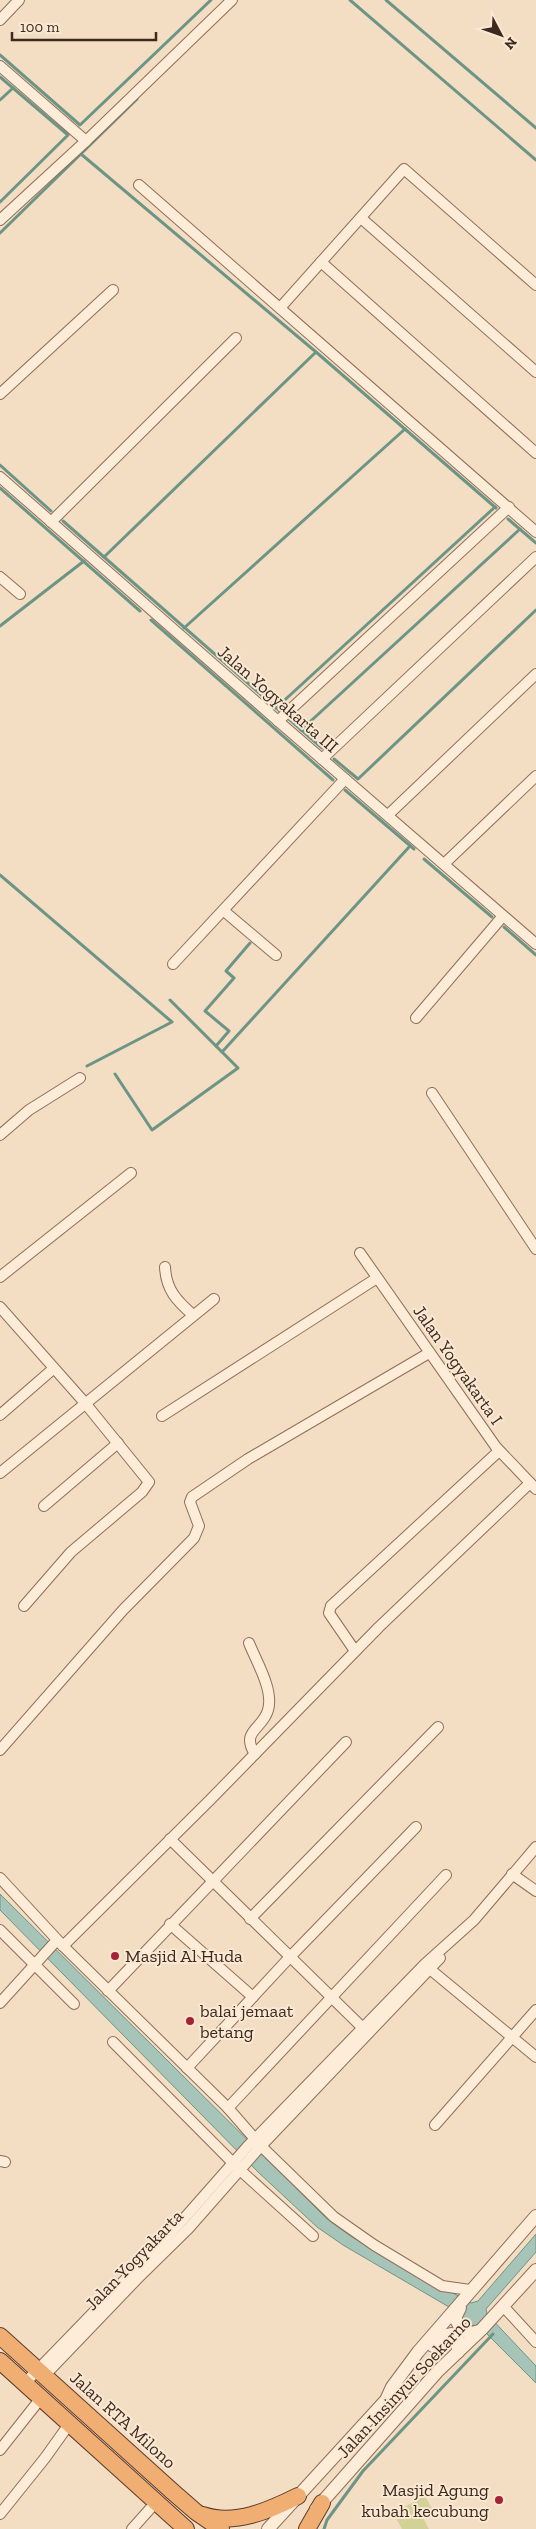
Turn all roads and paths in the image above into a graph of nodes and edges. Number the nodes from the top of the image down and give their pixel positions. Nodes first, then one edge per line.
1 (19, 0) edge
2 (232, 0) edge
3 (0, 20) edge
4 (0, 66) edge
5 (86, 141) junction
6 (139, 185) dead end
7 (361, 218) junction
8 (0, 220) edge
9 (321, 262) junction
10 (536, 285) edge
11 (113, 290) dead end
12 (280, 308) junction
13 (236, 338) dead end
14 (536, 372) edge
15 (0, 394) edge
16 (536, 453) edge
17 (0, 477) edge
18 (509, 507) junction
19 (51, 522) junction
20 (536, 532) edge
21 (536, 557) edge
22 (0, 577) edge
23 (20, 594) dead end
24 (536, 674) edge
25 (278, 721) junction
26 (322, 759) junction
27 (536, 776) edge
28 (345, 779) junction
29 (388, 815) junction
30 (444, 864) junction
31 (224, 910) junction
32 (503, 916) junction
33 (536, 944) edge
34 (276, 955) dead end
35 (173, 964) dead end
36 (416, 1018) dead end
37 (80, 1078) dead end
38 (432, 1093) dead end
39 (0, 1135) edge
40 (131, 1172) dead end
41 (536, 1250) edge
42 (360, 1253) dead end
43 (165, 1267) dead end
44 (0, 1277) edge
45 (377, 1278) junction
46 (214, 1299) dead end
47 (0, 1306) edge
48 (193, 1315) junction
49 (429, 1353) junction
50 (53, 1369) junction
51 (85, 1403) junction
52 (0, 1415) edge
53 (162, 1416) dead end
54 (118, 1443) junction
55 (499, 1451) junction
56 (0, 1473) edge
57 (533, 1486) edge
58 (44, 1506) dead end
59 (24, 1606) dead end
60 (249, 1643) dead end
61 (355, 1651) junction
62 (438, 1728) dead end
63 (346, 1742) dead end
64 (0, 1750) edge
65 (255, 1754) junction
66 (416, 1827) dead end
67 (170, 1839) junction
68 (536, 1847) edge
69 (512, 1874) junction
70 (446, 1875) dead end
71 (0, 1878) edge
72 (212, 1881) junction
73 (536, 1891) edge
74 (250, 1918) junction
75 (170, 1924) junction
76 (0, 1930) edge
77 (57, 1944) junction
78 (289, 1958) junction
79 (37, 1962) junction
80 (427, 1966) junction
81 (108, 1991) junction
82 (253, 1997) junction
83 (329, 1998) junction
84 (0, 2003) edge
85 (74, 2004) dead end
86 (535, 2014) edge
87 (366, 2031) junction
88 (513, 2038) junction
89 (113, 2042) dead end
90 (536, 2057) edge
91 (187, 2068) junction
92 (228, 2108) junction
93 (435, 2125) dead end
94 (255, 2146) junction
95 (238, 2164) junction
96 (536, 2216) edge
97 (313, 2236) dead end
98 (536, 2270) edge
99 (467, 2296) junction
100 (503, 2306) junction
101 (449, 2318) junction
102 (481, 2330) junction
103 (0, 2336) edge
104 (536, 2342) edge
105 (458, 2352) junction
106 (0, 2361) edge
107 (42, 2372) junction
108 (25, 2383) junction
109 (41, 2398) junction
110 (386, 2400) junction
111 (70, 2423) junction
112 (0, 2450) edge
113 (324, 2466) junction
114 (341, 2480) junction
115 (298, 2496) junction
116 (157, 2501) junction
117 (322, 2503) junction
118 (196, 2512) junction
119 (0, 2514) edge
120 (132, 2529) edge
121 (186, 2529) edge
122 (221, 2529) edge
123 (268, 2529) edge
124 (300, 2529) edge
125 (307, 2529) edge

1 - 3 street
2 - 5 street
4 - 5 street
5 - 8 street
6 - 12 street
7 - 9 street
7 - 10 street
7 - 14 street
9 - 12 street
9 - 16 street
11 - 15 street
12 - 18 street
13 - 19 street
17 - 19 street, Jalan Yogyakarta III
18 - 20 street
18 - 25 street
19 - 25 street, Jalan Yogyakarta III
21 - 26 street
22 - 23 street
24 - 29 street
25 - 26 street, Jalan Yogyakarta III
26 - 28 street, Jalan Yogyakarta III
27 - 30 street
28 - 29 street, Jalan Yogyakarta III
28 - 31 street
29 - 30 street, Jalan Yogyakarta III
30 - 32 street, Jalan Yogyakarta III
31 - 34 street
31 - 35 street
32 - 33 street, Jalan Yogyakarta III
32 - 36 street
37 - 39 street
38 - 41 street
40 - 44 street
42 - 45 street, Jalan Yogyakarta I
43 - 48 street
45 - 49 street, Jalan Yogyakarta I
45 - 53 street
46 - 48 street
47 - 50 street
48 - 51 street
49 - 55 street, Jalan Yogyakarta I
49 - 64 street
50 - 51 street
50 - 52 street
51 - 54 street
51 - 56 street
54 - 58 street
54 - 59 street
55 - 57 street, Jalan Yogyakarta I
55 - 61 street
57 - 61 street
60 - 65 street
61 - 65 street
62 - 74 street
63 - 72 street
65 - 67 street
66 - 78 street
67 - 72 street
67 - 77 street
68 - 69 street
69 - 73 street
69 - 80 street
70 - 83 street
71 - 77 street
72 - 74 street
72 - 75 street
74 - 78 street
75 - 81 street
75 - 82 street
76 - 79 street
77 - 79 street
77 - 81 street
78 - 82 street
78 - 83 street
79 - 84 street
79 - 85 street
80 - 87 street
80 - 88 street
81 - 91 street
82 - 91 street
83 - 87 street
83 - 92 street
86 - 88 street
87 - 94 street
88 - 90 street
88 - 93 street
89 - 95 street
91 - 92 street
92 - 94 street
94 - 95 street
94 - 99 street
95 - 97 street
95 - 107 street
96 - 99 street, Jalan Insinyur Soekarno
98 - 100 street, Jalan Insinyur Soekarno
99 - 101 street, Jalan Insinyur Soekarno
100 - 102 street, Jalan Insinyur Soekarno
100 - 104 street
101 - 102 street
101 - 110 street, Jalan Insinyur Soekarno
102 - 105 street, Jalan Insinyur Soekarno
103 - 107 highway, Jalan RTA Milono
105 - 110 street
105 - 114 street, Jalan Insinyur Soekarno
106 - 108 highway
107 - 108 street
107 - 118 highway, Jalan RTA Milono
108 - 109 highway
109 - 111 highway
109 - 112 street
110 - 113 street
111 - 116 highway
111 - 119 street
113 - 114 street
113 - 115 street
114 - 117 street, Jalan Insinyur Soekarno
115 - 118 highway
115 - 123 street
116 - 120 street
116 - 121 highway
117 - 124 street, Jalan Insinyur Soekarno
117 - 125 highway
118 - 122 highway, Jalan RTA Milono

